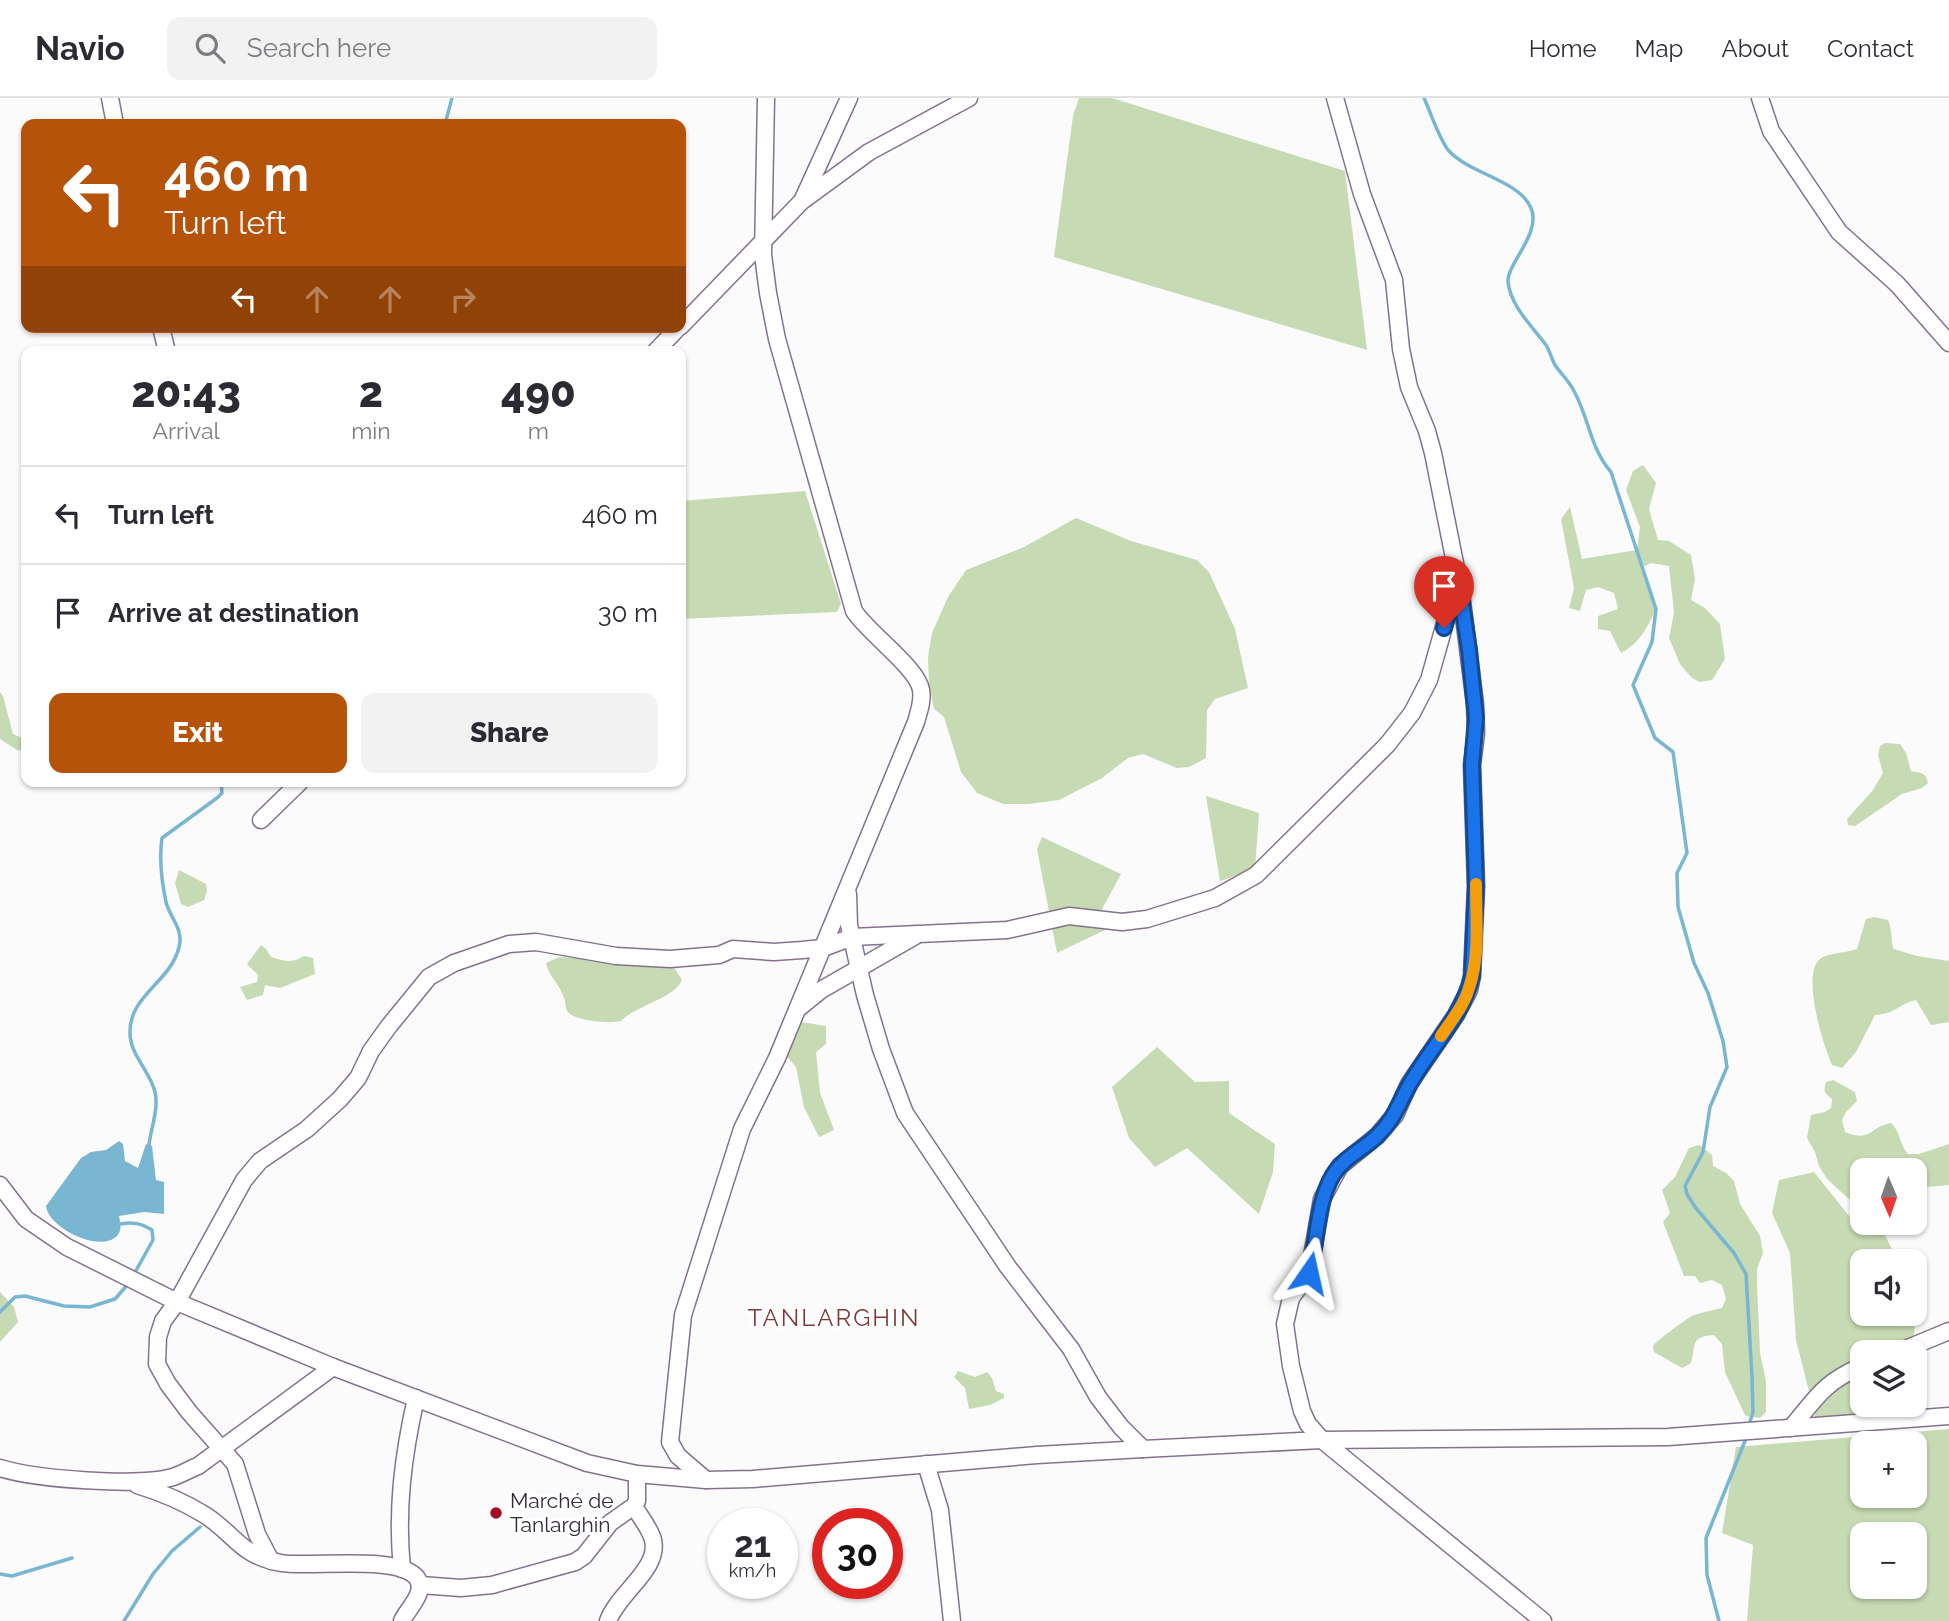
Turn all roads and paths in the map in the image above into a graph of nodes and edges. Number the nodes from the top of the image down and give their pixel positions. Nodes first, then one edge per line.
1 (110, 98) edge
2 (766, 98) edge
3 (849, 98) edge
4 (969, 98) edge
5 (1335, 98) edge
6 (1760, 98) edge
7 (115, 119) edge
8 (802, 201) junction
9 (764, 243) junction
10 (686, 320) edge
11 (673, 333) edge
12 (1949, 343) edge
13 (660, 346) edge
14 (1458, 576) junction
15 (295, 787) edge
16 (261, 820) dead end
17 (847, 888) junction
18 (921, 934) junction
19 (852, 937) junction
20 (823, 948) junction
21 (859, 969) junction
22 (798, 1008) junction
23 (0, 1185) edge
24 (177, 1302) junction
25 (1949, 1331) edge
26 (1927, 1340) edge
27 (333, 1367) junction
28 (1850, 1372) edge
29 (416, 1398) junction
30 (1949, 1416) edge
31 (1791, 1428) junction
32 (1322, 1440) junction
33 (222, 1448) junction
34 (1143, 1449) junction
35 (926, 1464) junction
36 (0, 1468) edge
37 (638, 1474) junction
38 (706, 1479) junction
39 (125, 1481) junction
40 (634, 1506) junction
41 (271, 1561) junction
42 (402, 1569) junction
43 (419, 1585) junction
44 (402, 1621) edge
45 (608, 1621) edge
46 (952, 1621) edge
47 (1543, 1621) edge

1 - 7 street
2 - 9 street
3 - 8 street
4 - 8 street
5 - 14 street
6 - 12 street
8 - 9 street
9 - 10 street
9 - 17 street
11 - 13 street
14 - 18 street
14 - 32 street
15 - 16 street
17 - 19 street
17 - 20 street
18 - 19 street
18 - 21 street
19 - 20 street
19 - 21 street
20 - 22 street
20 - 24 street
21 - 22 street
21 - 34 street
22 - 38 street
23 - 24 street
24 - 27 street
24 - 33 street
25 - 26 street
27 - 29 street
27 - 33 street
28 - 31 street
29 - 37 street
29 - 42 street
30 - 31 street
31 - 32 street
32 - 34 street
32 - 47 street
33 - 39 street
33 - 41 street
34 - 35 street
35 - 38 street
35 - 46 street
36 - 39 street
37 - 38 street
37 - 40 street
39 - 41 street
40 - 43 street
40 - 45 street
41 - 42 street
42 - 43 street
43 - 44 street

